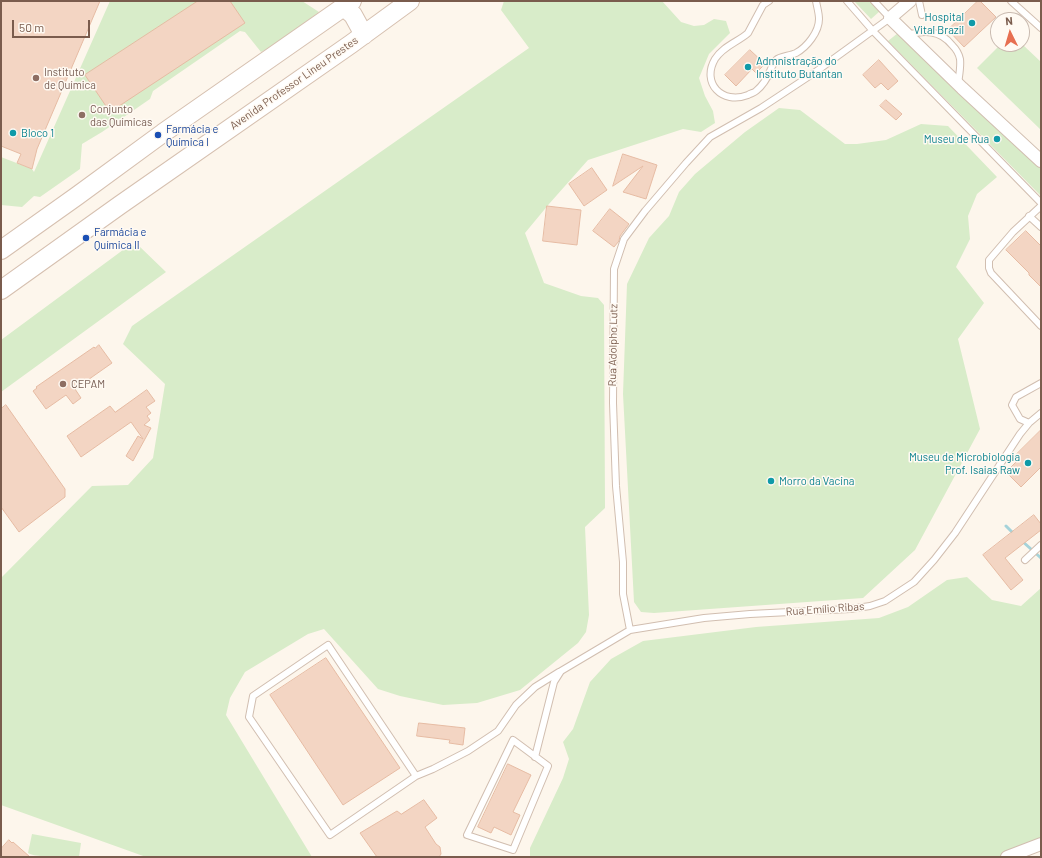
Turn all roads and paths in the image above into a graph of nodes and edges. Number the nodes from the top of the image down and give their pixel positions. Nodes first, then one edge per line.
1 (410, 1) edge
2 (769, 1) edge
3 (816, 1) edge
4 (847, 1) edge
5 (874, 1) edge
6 (910, 1) edge
7 (919, 1) edge
8 (1011, 1) edge
9 (347, 4) edge
10 (922, 15) dead end
11 (890, 18) junction
12 (378, 24) junction
13 (1041, 28) edge
14 (873, 31) junction
15 (364, 35) junction
16 (907, 35) junction
17 (958, 84) junction
18 (1041, 161) edge
19 (1041, 204) edge
20 (1029, 216) junction
21 (1041, 227) edge
22 (1, 250) edge
23 (1, 290) edge
24 (1041, 326) edge
25 (1041, 383) edge
26 (1041, 413) edge
27 (1029, 423) junction
28 (1041, 545) edge
29 (1024, 560) dead end
30 (630, 630) junction
31 (561, 671) junction
32 (536, 757) junction
33 (416, 776) junction
34 (1041, 844) edge
35 (1007, 857) edge

1 - 12 main road, Avenida Professor Lineu Prestes
2 - 3 lane
4 - 14 lane
5 - 11 lane
6 - 11 street
7 - 10 lane
8 - 13 lane
9 - 12 main road
9 - 15 main road
9 - 22 main road
11 - 14 lane, Rua Adolpho Lutz
11 - 16 street
12 - 15 main road, Avenida Professor Lineu Prestes
14 - 19 lane
14 - 30 lane, Rua Adolpho Lutz
15 - 23 main road, Avenida Professor Lineu Prestes
16 - 17 street
16 - 17 lane
17 - 18 street
19 - 20 lane
20 - 21 lane
20 - 24 lane
25 - 27 lane
26 - 27 lane, Rua Emílio Ribas
27 - 30 lane, Rua Emílio Ribas
28 - 29 lane
30 - 31 lane
31 - 32 lane
31 - 33 lane
32 - 32 lane
33 - 33 lane
34 - 35 street

